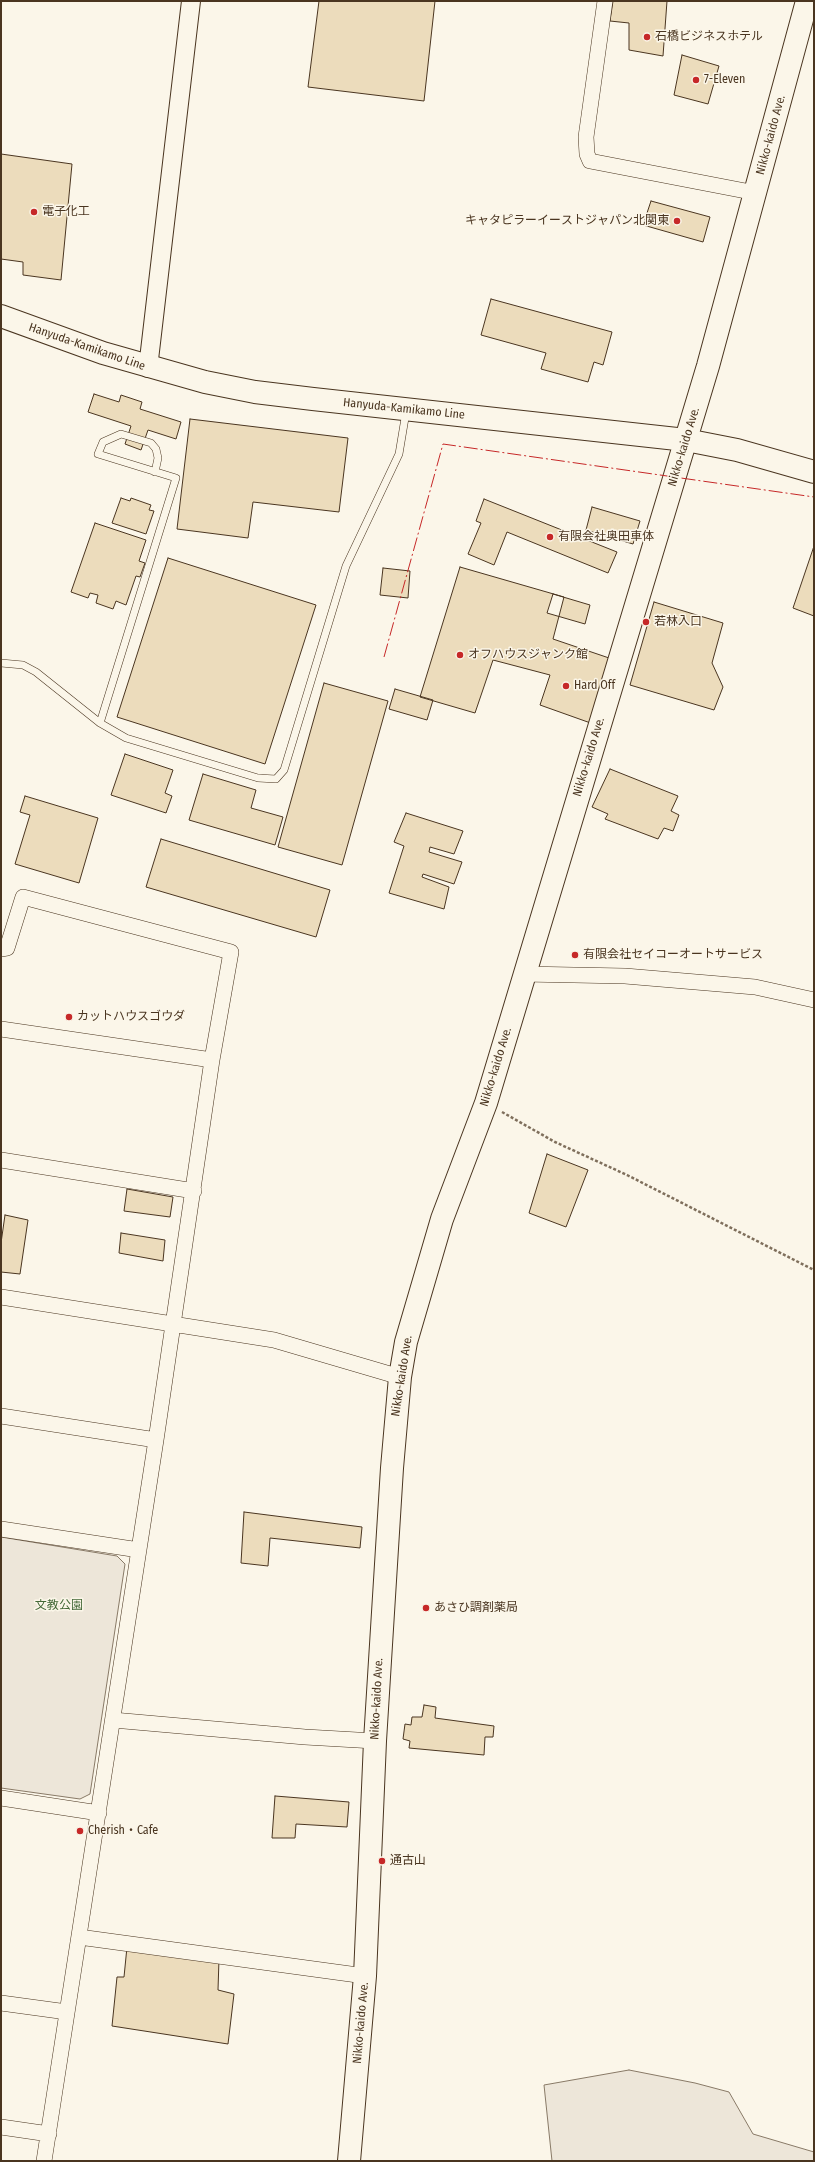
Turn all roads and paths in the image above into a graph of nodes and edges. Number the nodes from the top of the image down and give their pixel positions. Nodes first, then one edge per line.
1 (191, 1) edge
2 (605, 1) edge
3 (807, 1) edge
4 (756, 193) junction
5 (1, 316) edge
6 (148, 368) junction
7 (406, 410) junction
8 (686, 440) junction
9 (155, 472) junction
10 (814, 472) edge
11 (1, 663) edge
12 (100, 723) junction
13 (1, 949) edge
14 (524, 974) junction
15 (814, 1000) edge
16 (1, 1029) edge
17 (212, 1060) junction
18 (486, 1103) junction
19 (1, 1160) edge
20 (194, 1190) junction
21 (814, 1270) edge
22 (1, 1297) edge
23 (173, 1324) junction
24 (400, 1377) junction
25 (1, 1416) edge
26 (156, 1440) junction
27 (1, 1529) edge
28 (139, 1550) junction
29 (113, 1720) junction
30 (375, 1740) junction
31 (1, 1798) edge
32 (99, 1813) junction
33 (79, 1937) junction
34 (365, 1976) junction
35 (1, 2003) edge
36 (67, 2012) junction
37 (1, 2127) edge
38 (49, 2134) junction
39 (44, 2161) edge
40 (349, 2161) edge

1 - 6 street
2 - 4 street
3 - 4 main road, Nikko-kaido Ave.
4 - 8 main road, Nikko-kaido Ave.
5 - 6 main road, Hanyuda-Kamikamo Line
6 - 7 main road, Hanyuda-Kamikamo Line
7 - 8 main road, Hanyuda-Kamikamo Line
7 - 12 lane
8 - 10 main road, Hanyuda-Kamikamo Line
8 - 14 main road, Nikko-kaido Ave.
9 - 9 lane
9 - 12 lane
11 - 12 lane
13 - 17 street
14 - 15 street
14 - 18 main road, Nikko-kaido Ave.
16 - 17 street
17 - 20 street
18 - 21 path
18 - 24 main road, Nikko-kaido Ave.
19 - 20 street
20 - 23 street
22 - 23 street
23 - 24 street
23 - 26 street
24 - 30 main road, Nikko-kaido Ave.
25 - 26 street
26 - 28 street
27 - 28 street
28 - 29 street
29 - 30 street
29 - 32 street
30 - 34 main road, Nikko-kaido Ave.
31 - 32 street
32 - 33 street
33 - 34 street
33 - 36 street
34 - 40 main road, Nikko-kaido Ave.
35 - 36 street
36 - 38 street
37 - 38 street
38 - 39 street

